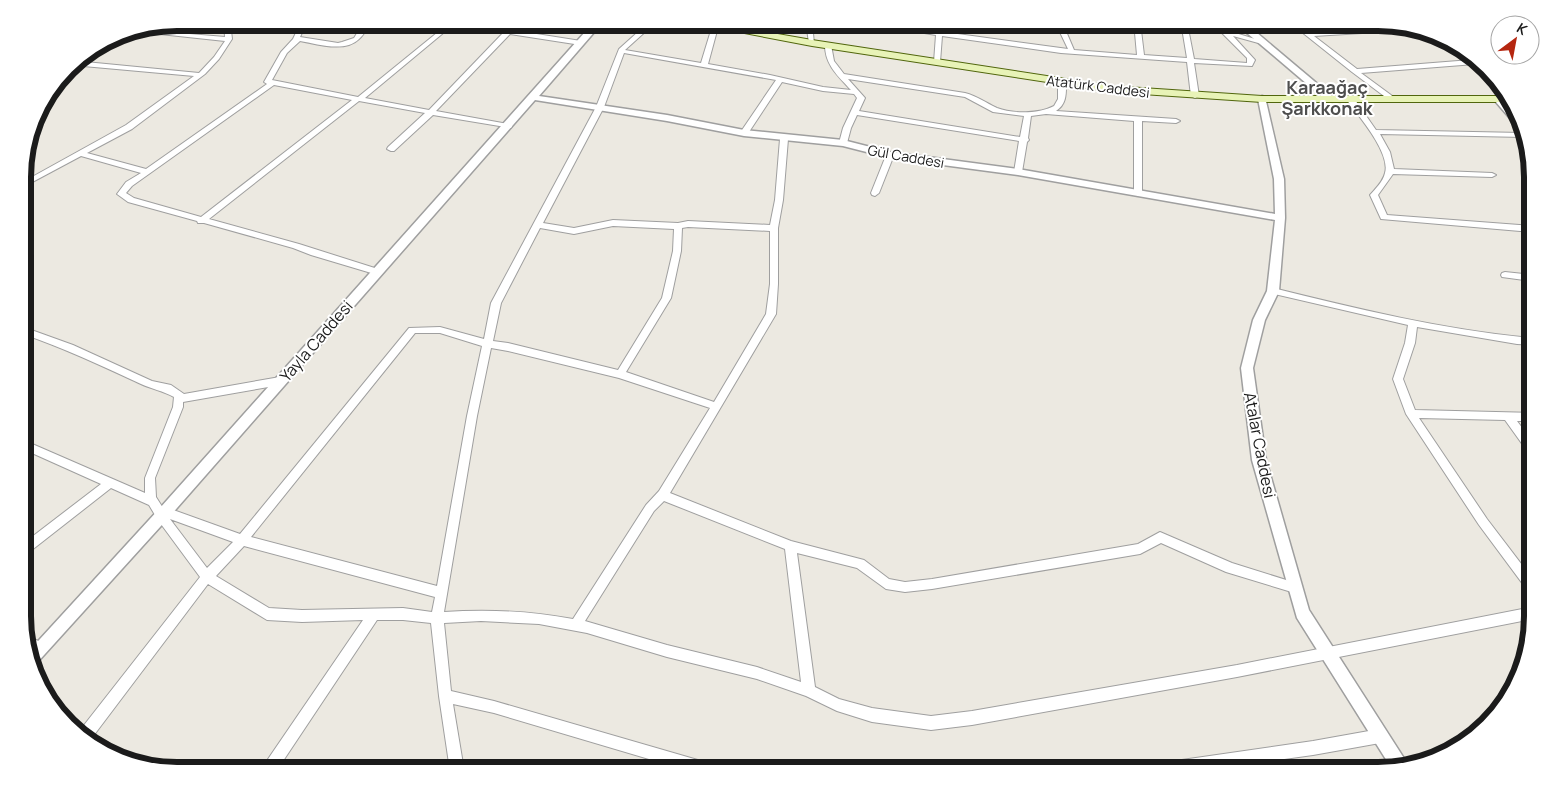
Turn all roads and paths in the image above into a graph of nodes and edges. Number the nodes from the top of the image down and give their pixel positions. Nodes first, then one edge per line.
1 (228, 31) edge
2 (299, 31) edge
3 (362, 31) edge
4 (439, 31) edge
5 (501, 31) edge
6 (592, 31) edge
7 (642, 31) edge
8 (714, 31) edge
9 (744, 31) edge
10 (810, 31) edge
11 (924, 31) edge
12 (1063, 31) edge
13 (1138, 31) edge
14 (1186, 31) edge
15 (1222, 31) edge
16 (1249, 31) edge
17 (1303, 31) edge
18 (1367, 31) edge
19 (508, 32) junction
20 (1225, 32) junction
21 (155, 33) edge
22 (938, 33) junction
23 (1307, 34) junction
24 (229, 39) junction
25 (298, 39) junction
26 (1262, 42) junction
27 (582, 43) junction
28 (812, 43) junction
29 (828, 45) junction
30 (621, 51) junction
31 (1072, 52) junction
32 (1141, 56) junction
33 (1191, 60) junction
34 (938, 62) junction
35 (87, 63) edge
36 (1467, 63) edge
37 (704, 66) junction
38 (1354, 71) junction
39 (200, 76) junction
40 (841, 76) junction
41 (780, 80) junction
42 (274, 82) junction
43 (1062, 82) junction
44 (857, 92) junction
45 (1195, 96) junction
46 (532, 97) junction
47 (1262, 98) junction
48 (360, 99) junction
49 (1330, 99) junction
50 (1350, 99) junction
51 (1498, 99) joint
52 (1392, 100) junction
53 (600, 107) junction
54 (1507, 109) edge
55 (854, 112) junction
56 (1046, 112) junction
57 (430, 113) junction
58 (1028, 114) junction
59 (1138, 118) junction
60 (1176, 121) dead end
61 (508, 126) junction
62 (1373, 132) junction
63 (744, 133) junction
64 (1517, 135) edge
65 (784, 139) junction
66 (1024, 140) junction
67 (843, 143) junction
68 (391, 149) dead end
69 (82, 154) junction
70 (890, 155) junction
71 (1390, 171) junction
72 (147, 172) junction
73 (1018, 172) junction
74 (1492, 175) dead end
75 (32, 180) edge
76 (875, 192) dead end
77 (1138, 193) junction
78 (1280, 218) junction
79 (201, 221) junction
80 (539, 225) junction
81 (678, 226) junction
82 (774, 228) junction
83 (1524, 228) edge
84 (378, 272) junction
85 (1505, 275) dead end
86 (1524, 277) edge
87 (1272, 291) junction
88 (1413, 323) junction
89 (32, 333) edge
90 (1524, 341) edge
91 (487, 344) junction
92 (620, 374) junction
93 (280, 381) junction
94 (179, 399) junction
95 (715, 406) junction
96 (1411, 414) junction
97 (1508, 416) junction
98 (1524, 417) edge
99 (1524, 438) edge
100 (31, 447) edge
101 (110, 483) junction
102 (662, 496) junction
103 (154, 502) junction
104 (163, 514) junction
105 (242, 540) junction
106 (31, 544) edge
107 (790, 546) junction
108 (1524, 576) edge
109 (207, 577) junction
110 (1294, 588) junction
111 (442, 592) junction
112 (374, 614) junction
113 (1524, 615) edge
114 (437, 618) junction
115 (576, 625) junction
116 (34, 645) edge
117 (42, 648) junction
118 (36, 654) edge
119 (1326, 654) junction
120 (809, 690) junction
121 (446, 696) junction
122 (88, 732) edge
123 (1380, 736) junction
124 (1396, 760) edge
125 (1222, 761) edge
126 (274, 762) edge
127 (456, 762) edge
128 (679, 762) edge

1 - 24 street
2 - 25 street
3 - 25 street
4 - 48 street
5 - 19 street
6 - 27 street, Yayla Caddesi
7 - 30 street
8 - 37 street
9 - 28 main road, Atatürk Caddesi
10 - 28 street
11 - 22 street
12 - 31 street
13 - 32 street
14 - 33 street
15 - 20 street
16 - 26 street
17 - 23 street
18 - 23 street
19 - 27 street
19 - 57 street
20 - 26 street
20 - 33 street
21 - 24 street
22 - 31 street
22 - 34 street
23 - 38 street
24 - 39 street
25 - 42 street
26 - 49 street
27 - 46 street, Yayla Caddesi
28 - 29 main road, Atatürk Caddesi
29 - 34 main road, Atatürk Caddesi
29 - 40 street
30 - 37 street
30 - 53 street
31 - 32 street
32 - 33 street
33 - 45 street
34 - 43 main road, Atatürk Caddesi
35 - 39 street
36 - 38 street
37 - 41 street
38 - 52 street
39 - 69 street
40 - 44 street
40 - 58 street
41 - 44 street
41 - 63 street
42 - 48 street
42 - 72 street
43 - 45 main road, Atatürk Caddesi
43 - 56 street
44 - 55 street
45 - 47 main road, Atatürk Caddesi
46 - 53 street, Gül Caddesi
46 - 61 street, Yayla Caddesi
47 - 49 main road, Atatürk Caddesi
47 - 78 street, Atalar Caddesi
48 - 57 street
48 - 79 street
49 - 50 main road, Atatürk Caddesi
50 - 52 main road, Atatürk Caddesi
50 - 62 street
51 - 52 main road, Atatürk Caddesi
51 - 54 street
53 - 63 street, Gül Caddesi
53 - 80 street
55 - 66 street
55 - 67 street
56 - 58 street
56 - 59 street
57 - 61 street
57 - 68 street
58 - 66 street
59 - 60 street
59 - 77 street
61 - 84 street, Yayla Caddesi
62 - 64 street
62 - 71 street
63 - 65 street, Gül Caddesi
65 - 67 street, Gül Caddesi
65 - 82 street
66 - 73 street
67 - 70 street, Gül Caddesi
69 - 72 street
69 - 75 street
70 - 73 street, Gül Caddesi
70 - 76 street
71 - 74 street
71 - 83 street
72 - 79 street
73 - 77 street, Gül Caddesi
77 - 78 street, Gül Caddesi
78 - 87 street, Atalar Caddesi
79 - 84 street
80 - 81 street
80 - 91 street
81 - 82 street
81 - 92 street
82 - 95 street
84 - 93 street, Yayla Caddesi
85 - 86 street
87 - 88 street
87 - 110 street, Atalar Caddesi
88 - 90 street
88 - 96 street
89 - 94 street
91 - 92 street
91 - 105 street
91 - 111 street
92 - 95 street
93 - 94 street
93 - 104 street, Yayla Caddesi
94 - 103 street
95 - 102 street
96 - 97 street
96 - 108 street
97 - 98 street
97 - 99 street
100 - 101 street
101 - 103 street
101 - 106 street
102 - 107 street
102 - 115 street
103 - 104 street
104 - 105 street
104 - 109 street
104 - 117 street, Yayla Caddesi
105 - 109 street
105 - 111 street
107 - 110 street
107 - 120 street
109 - 112 street
109 - 122 street
110 - 119 street, Atalar Caddesi
111 - 114 street
112 - 114 street
112 - 126 street
113 - 119 street
114 - 115 street
114 - 121 street
115 - 120 street
116 - 117 street
117 - 118 street, Yayla Caddesi
119 - 120 street
119 - 123 street, Atalar Caddesi
121 - 127 street
121 - 128 street
123 - 124 street, Atalar Caddesi
123 - 125 street

